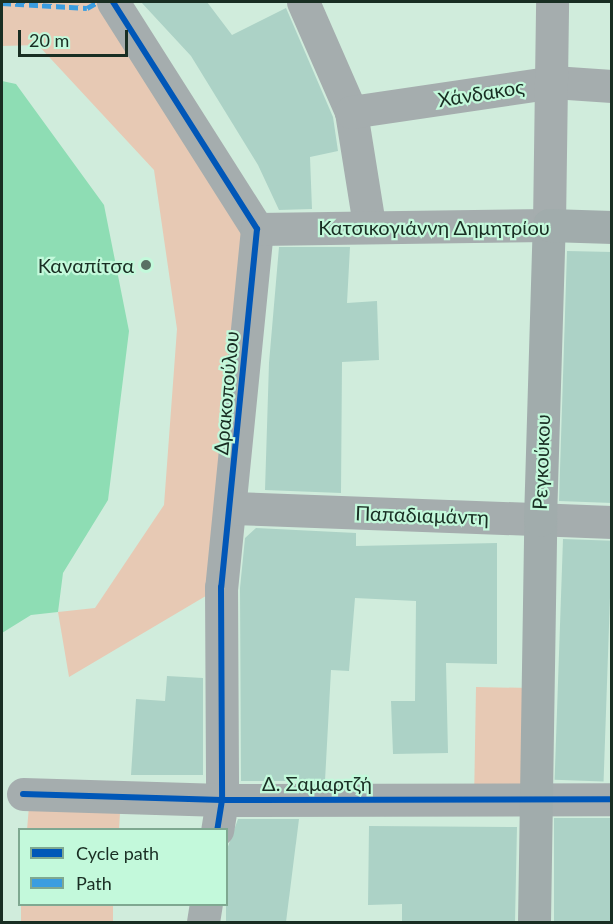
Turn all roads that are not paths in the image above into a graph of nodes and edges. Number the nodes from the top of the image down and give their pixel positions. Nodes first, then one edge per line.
1 (113, 2) edge
2 (303, 2) edge
3 (552, 2) edge
4 (553, 82) junction
5 (612, 86) edge
6 (351, 112) junction
7 (369, 225) junction
8 (549, 225) junction
9 (612, 227) edge
10 (257, 229) junction
11 (232, 508) junction
12 (540, 519) junction
13 (612, 522) edge
14 (23, 794) dead end
15 (536, 799) junction
16 (612, 799) edge
17 (220, 815) edge
18 (206, 906) edge
19 (203, 922) edge
20 (534, 922) edge

1 - 10 street
2 - 6 street
3 - 4 street, Ρεγκούκου
4 - 5 street, Χάνδακος
4 - 6 street, Χάνδακος
4 - 8 street, Ρεγκούκου
6 - 7 street
7 - 8 street, Κατσικογιάννη Δημητρίου
7 - 10 street, Κατσικογιάννη Δημητρίου
8 - 9 main road, Κατσικογιάννη Δημητρίου
8 - 12 main road, Ρεγκούκου
10 - 11 street, Δρακοπούλου
11 - 12 street, Παπαδιαμάντη
11 - 17 street, Δρακοπούλου
12 - 13 street, Παπαδιαμάντη
12 - 15 main road, Ρεγκούκου
14 - 17 street, Δ. Σαμαρτζή
15 - 16 street, Δ. Σαμαρτζή
15 - 17 street, Δ. Σαμαρτζή
15 - 20 main road, Ρεγκούκου
18 - 19 street

